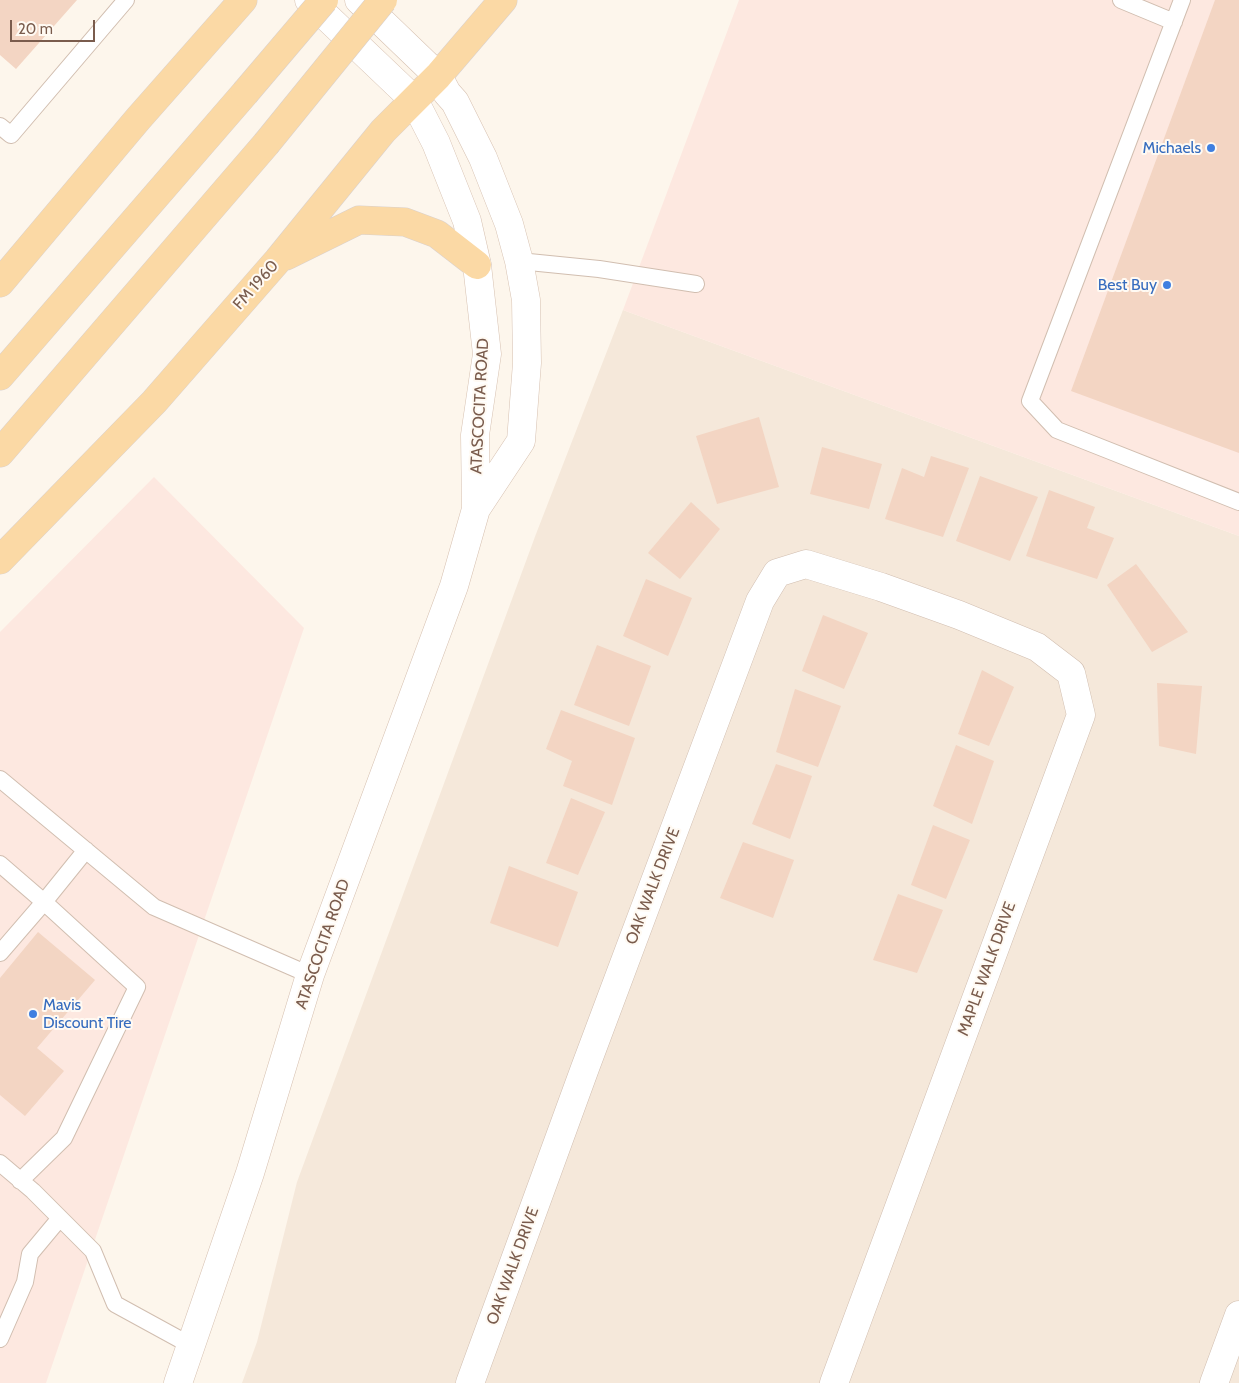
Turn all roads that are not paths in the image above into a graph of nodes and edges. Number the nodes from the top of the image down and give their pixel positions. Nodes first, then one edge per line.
1 (126, 0) edge
2 (243, 0) edge
3 (309, 0) edge
4 (324, 0) edge
5 (359, 0) edge
6 (383, 0) edge
7 (503, 0) edge
8 (1121, 0) edge
9 (1182, 0) edge
10 (1174, 22) junction
11 (438, 76) junction
12 (414, 100) junction
13 (0, 126) edge
14 (278, 260) junction
15 (519, 261) junction
16 (477, 265) junction
17 (0, 283) edge
18 (696, 284) dead end
19 (0, 376) edge
20 (0, 453) edge
21 (1239, 502) edge
22 (476, 509) junction
23 (0, 560) edge
24 (959, 615) joint
25 (0, 779) edge
26 (86, 850) junction
27 (0, 864) edge
28 (44, 902) junction
29 (0, 953) edge
30 (310, 975) junction
31 (0, 1163) edge
32 (20, 1181) junction
33 (60, 1218) junction
34 (1239, 1315) edge
35 (0, 1339) edge
36 (190, 1346) junction
37 (178, 1383) edge
38 (470, 1383) edge
39 (834, 1383) edge
40 (1214, 1383) edge

1 - 13 lane
2 - 17 main road
3 - 12 main road, ATASCOCITA ROAD
4 - 19 main road, bridge
5 - 11 main road, ATASCOCITA ROAD
6 - 20 main road, bridge
7 - 11 main road, FM 1960 / FM 1960
8 - 10 lane
9 - 10 lane
10 - 21 lane
11 - 12 main road, FM 1960 / FM 1960
11 - 15 main road, ATASCOCITA ROAD
12 - 14 main road, FM 1960 / FM 1960
12 - 16 main road, ATASCOCITA ROAD
14 - 16 main road
14 - 23 main road, FM 1960 / FM 1960
15 - 18 lane
15 - 22 main road, ATASCOCITA ROAD
16 - 22 main road, ATASCOCITA ROAD
22 - 30 main road, ATASCOCITA ROAD
24 - 38 main road, OAK WALK DRIVE
24 - 39 main road, MAPLE WALK DRIVE
25 - 26 lane
26 - 28 lane
26 - 30 lane
27 - 28 lane
28 - 29 lane
28 - 32 lane
30 - 36 main road, ATASCOCITA ROAD
31 - 32 lane
32 - 33 lane
33 - 35 lane
33 - 36 lane
34 - 40 main road
36 - 37 main road, ATASCOCITA ROAD

